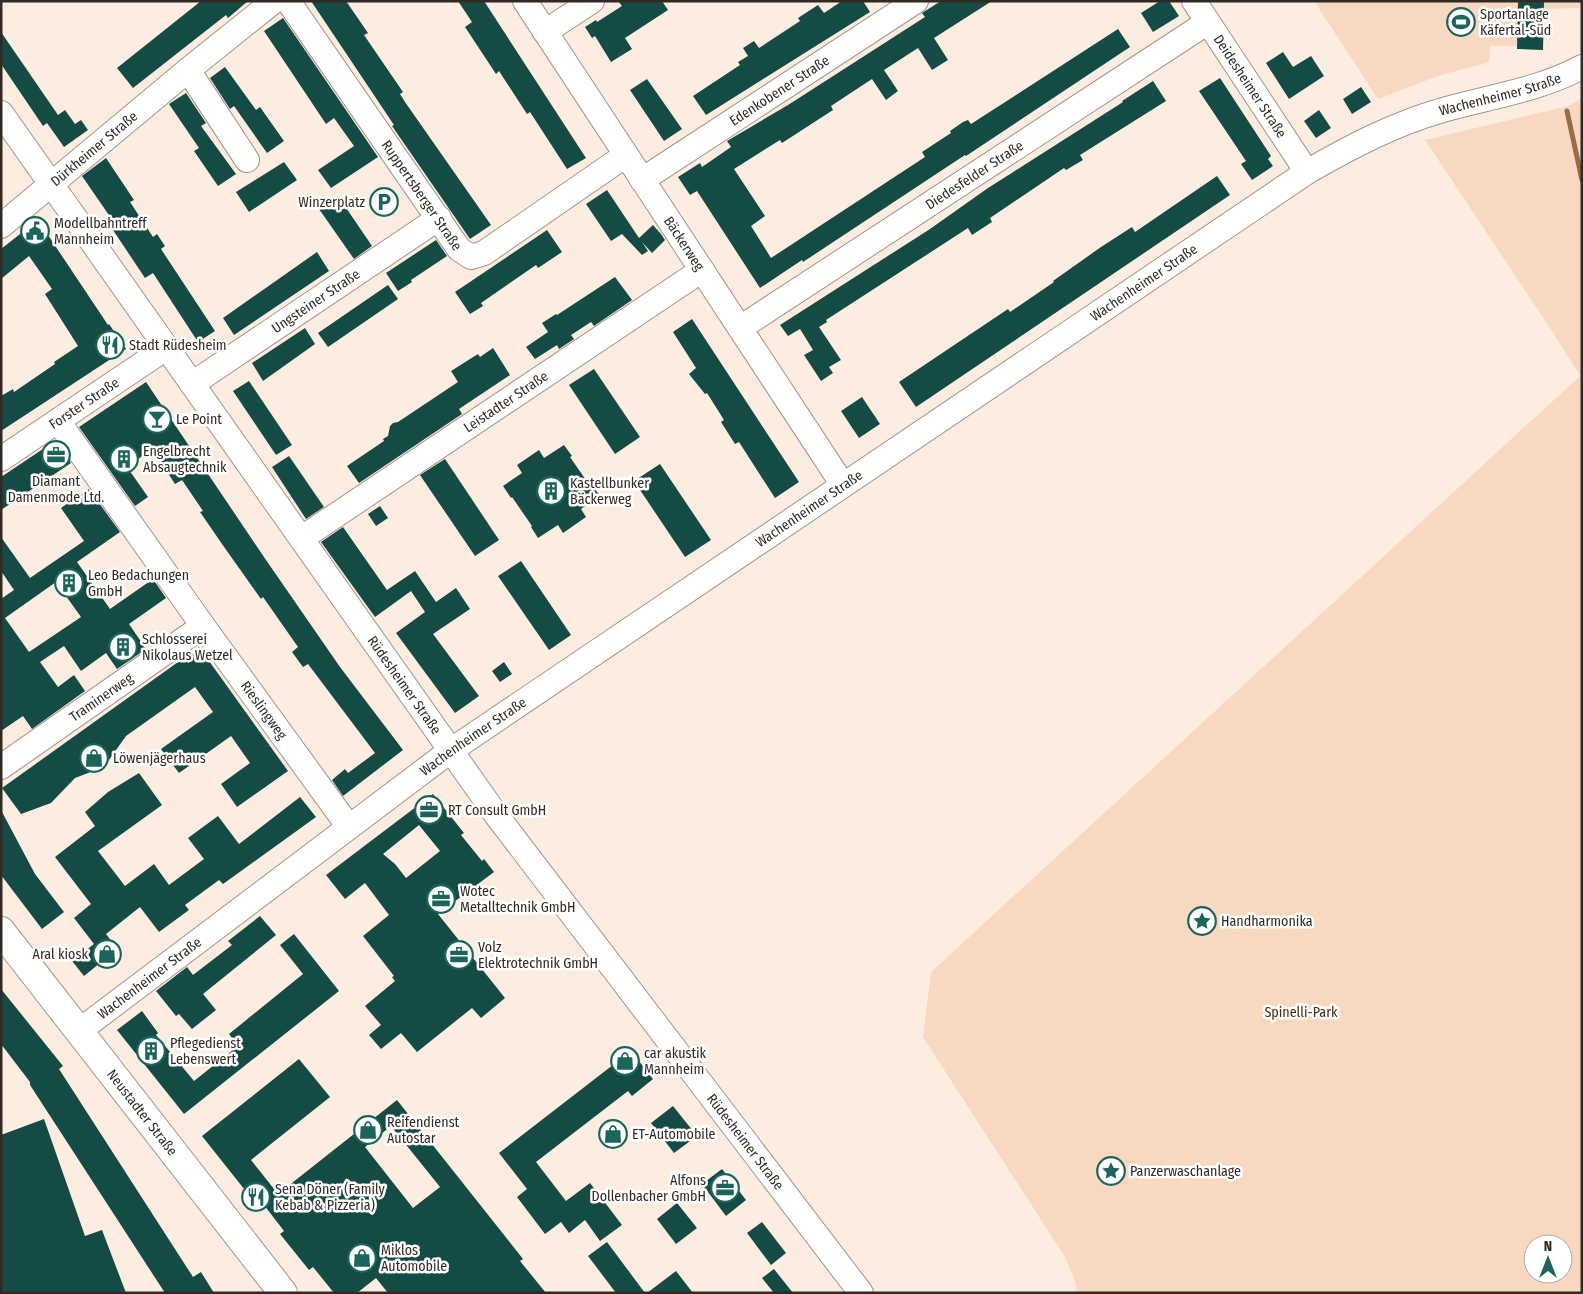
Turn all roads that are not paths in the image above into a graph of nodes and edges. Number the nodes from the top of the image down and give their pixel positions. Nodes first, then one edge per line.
1 (274, 1) edge
2 (288, 1) edge
3 (525, 1) edge
4 (592, 1) edge
5 (916, 1) edge
6 (1194, 1) edge
7 (1208, 22) junction
8 (545, 32) junction
9 (1582, 67) edge
10 (188, 70) junction
11 (1, 113) edge
12 (626, 155) junction
13 (247, 160) dead end
14 (1307, 172) junction
15 (642, 180) junction
16 (51, 184) junction
17 (439, 218) junction
18 (1, 226) edge
19 (702, 270) junction
20 (740, 328) junction
21 (166, 348) junction
22 (192, 384) junction
23 (58, 421) junction
24 (1, 459) edge
25 (843, 485) junction
26 (308, 534) dead end
27 (203, 626) junction
28 (450, 751) junction
29 (1, 768) edge
30 (349, 828) junction
31 (1, 931) edge
32 (80, 1031) junction
33 (283, 1293) edge
34 (861, 1293) edge

1 - 10 street, Dürkheimer Straße
2 - 17 street, Ruppertsberger Straße
3 - 8 street, Bäckerweg
4 - 8 street
5 - 15 street, Edenkobener Straße
6 - 7 street, Deidesheimer Straße
7 - 14 street, Deidesheimer Straße
7 - 20 street, Diedesfelder Straße
8 - 12 street, Bäckerweg
9 - 14 street, Wachenheimer Straße
10 - 13 street
10 - 16 street, Dürkheimer Straße
11 - 16 street, Rüdesheimer Straße
12 - 15 street, Bäckerweg
12 - 17 street, Ruppertsberger Straße
14 - 25 street, Wachenheimer Straße
15 - 19 street, Bäckerweg
16 - 18 street, Dürkheimer Straße
16 - 21 street, Rüdesheimer Straße
17 - 22 street, Ungsteiner Straße
19 - 20 street, Bäckerweg
19 - 26 street, Leistadter Straße
20 - 25 street, Bäckerweg
21 - 22 street, Rüdesheimer Straße
21 - 23 street, Forster Straße
22 - 28 street, Rüdesheimer Straße
23 - 24 street, Forster Straße
23 - 27 street, Rieslingweg
25 - 28 street, Wachenheimer Straße
27 - 29 street, Traminerweg
27 - 30 street, Rieslingweg
28 - 30 street, Wachenheimer Straße
28 - 34 street, Rüdesheimer Straße
30 - 32 street, Wachenheimer Straße
31 - 32 main road, Neustadter Straße
32 - 33 main road, Neustadter Straße

